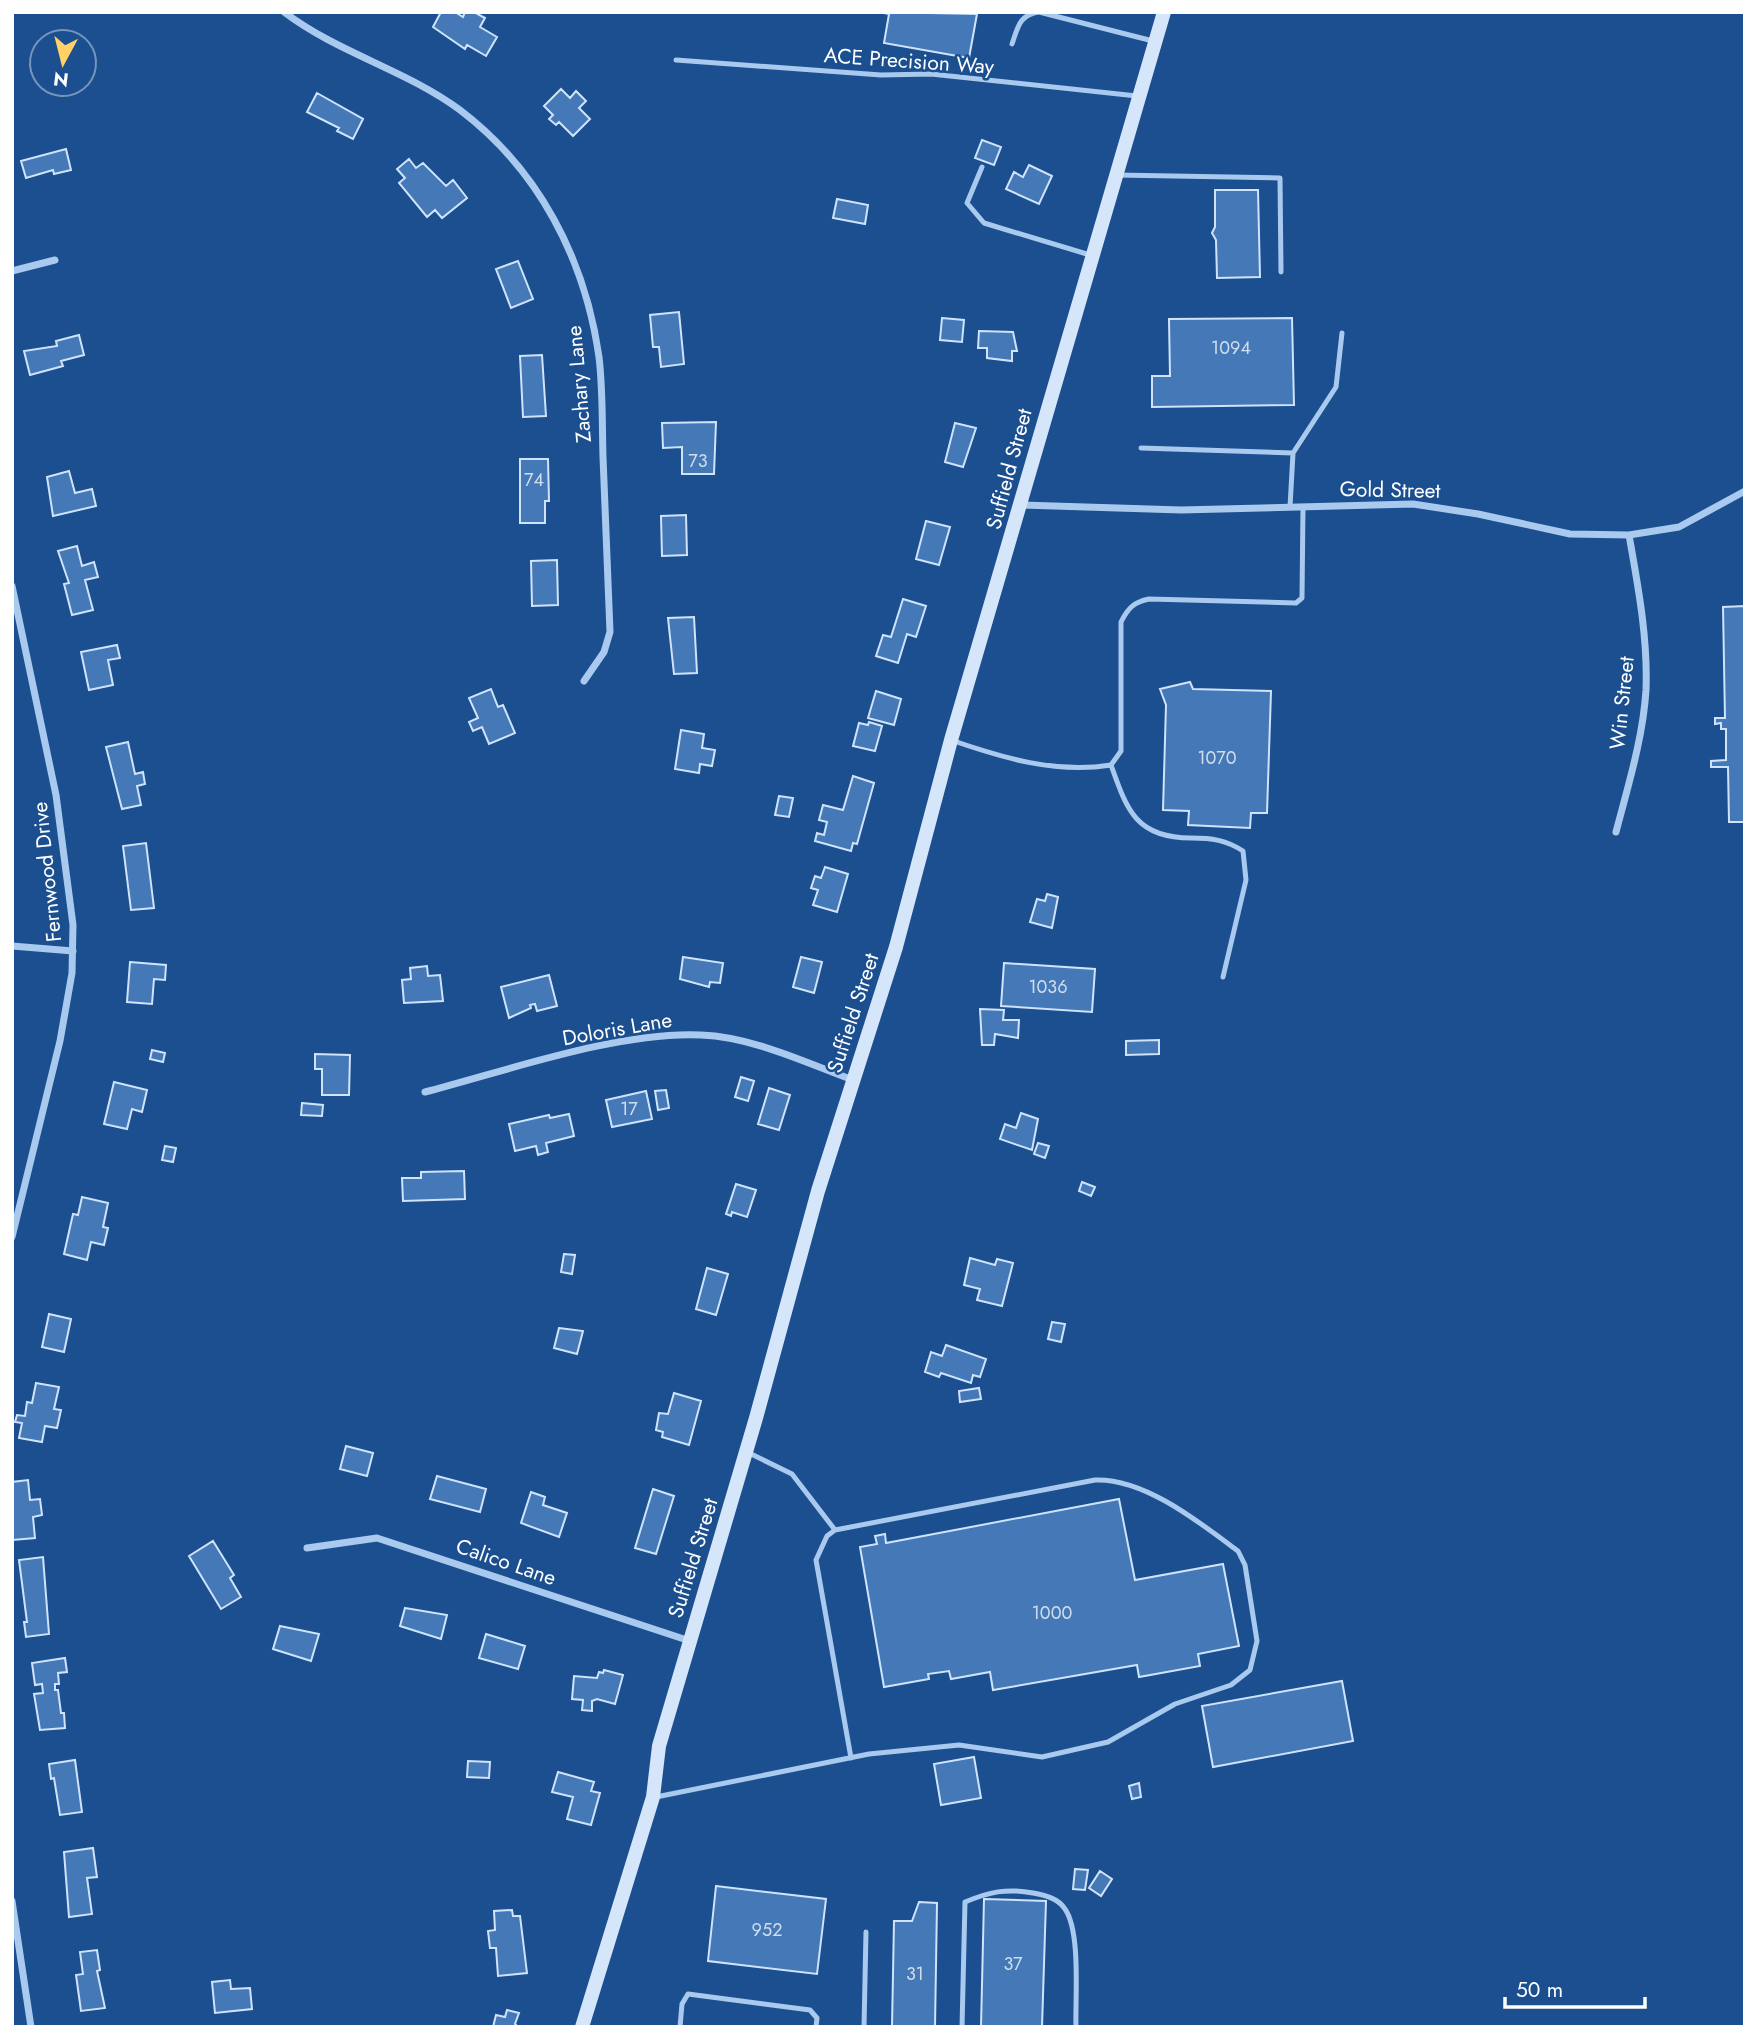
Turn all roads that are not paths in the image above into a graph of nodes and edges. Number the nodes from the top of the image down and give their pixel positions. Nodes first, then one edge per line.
1 (285, 12) edge
2 (1164, 12) edge
3 (1156, 42) junction
4 (1012, 44) dead end
5 (676, 60) dead end
6 (1140, 97) junction
7 (982, 167) dead end
8 (1117, 175) junction
9 (1093, 256) junction
10 (55, 260) dead end
11 (12, 271) edge
12 (1281, 272) dead end
13 (1342, 333) dead end
14 (1140, 448) dead end
15 (1293, 453) junction
16 (1745, 491) edge
17 (1022, 505) junction
18 (1290, 507) junction
19 (1303, 507) junction
20 (1629, 535) junction
21 (12, 586) edge
22 (14, 599) edge
23 (584, 681) dead end
24 (951, 740) junction
25 (1111, 765) junction
26 (1616, 832) dead end
27 (12, 946) edge
28 (73, 951) junction
29 (1223, 976) dead end
30 (854, 1080) junction
31 (425, 1092) dead end
32 (12, 1237) edge
33 (746, 1452) junction
34 (835, 1530) junction
35 (307, 1548) dead end
36 (691, 1641) junction
37 (851, 1758) junction
38 (653, 1797) junction
39 (12, 1901) edge
40 (866, 1932) dead end
41 (31, 2027) edge
42 (582, 2027) edge
43 (680, 2027) edge
44 (816, 2027) edge
45 (864, 2027) edge
46 (962, 2027) edge
47 (1076, 2027) edge

1 - 23 street, Zachary Lane
2 - 3 main road, Suffield Street
3 - 4 lane
3 - 6 main road, Suffield Street
5 - 6 lane, ACE Precision Way
6 - 8 main road, Suffield Street
7 - 9 lane
8 - 9 main road, Suffield Street
8 - 12 lane
9 - 17 main road, Suffield Street
10 - 11 street
13 - 15 lane
14 - 15 lane
15 - 18 lane
16 - 20 street, Gold Street
17 - 18 street, Gold Street
17 - 24 main road, Suffield Street
18 - 19 street, Gold Street
19 - 20 street, Gold Street
19 - 25 lane
20 - 26 street, Win Street
21 - 22 street, Fernwood Drive
22 - 28 street, Fernwood Drive
24 - 25 lane
24 - 30 main road, Suffield Street
25 - 29 lane
27 - 28 street
28 - 32 street, Fernwood Drive
30 - 31 street, Doloris Lane
30 - 33 main road, Suffield Street
33 - 34 lane
33 - 36 main road, Suffield Street
34 - 37 lane
34 - 37 lane
35 - 36 street, Calico Lane
36 - 38 main road, Suffield Street
37 - 38 lane
38 - 42 main road, Suffield Street
39 - 41 street
40 - 45 lane
43 - 44 lane
46 - 47 lane

